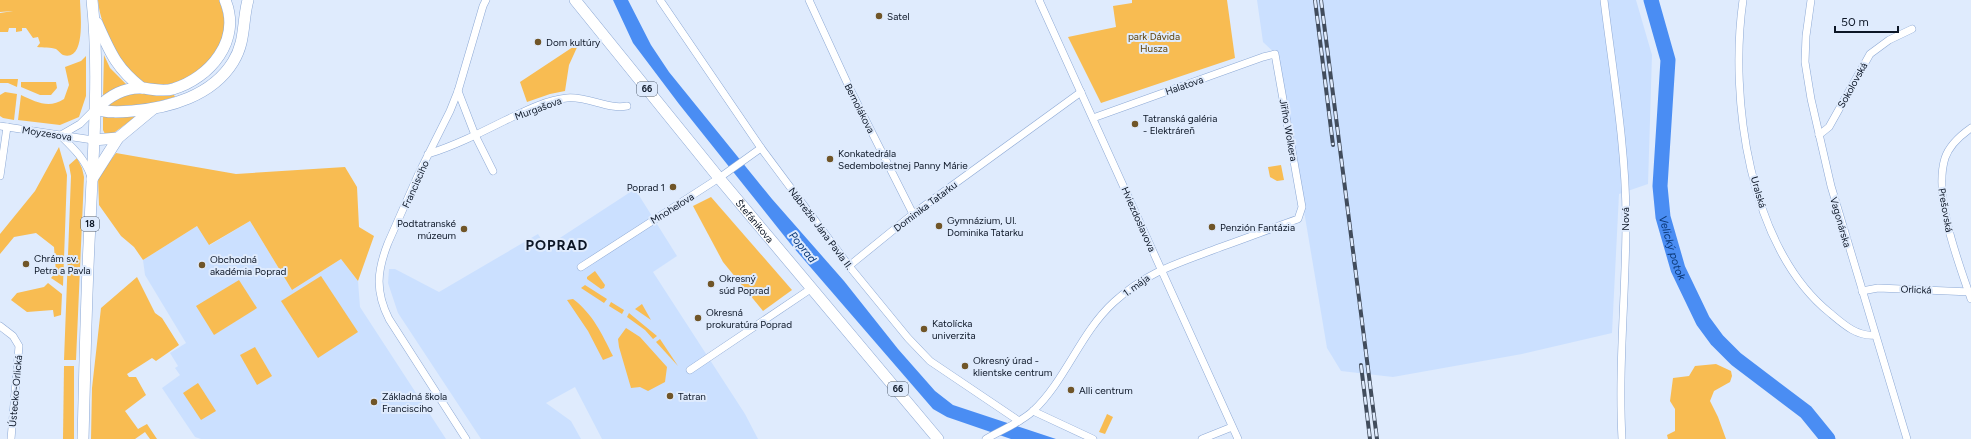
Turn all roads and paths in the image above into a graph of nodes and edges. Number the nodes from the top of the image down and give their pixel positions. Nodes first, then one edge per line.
1 (92, 0) edge
2 (225, 0) edge
3 (248, 0) edge
4 (575, 0) edge
5 (660, 0) edge
6 (809, 0) edge
7 (1039, 0) edge
8 (1604, 0) edge
9 (1743, 0) edge
10 (1811, 0) edge
11 (483, 2) edge
12 (94, 15) junction
13 (1912, 29) dead end
14 (1275, 54) joint
15 (142, 88) junction
16 (458, 91) junction
17 (1080, 92) junction
18 (627, 106) dead end
19 (96, 109) junction
20 (153, 109) junction
21 (1093, 118) junction
22 (3, 127) edge
23 (1971, 128) edge
24 (475, 135) junction
25 (1819, 135) junction
26 (61, 136) junction
27 (118, 138) junction
28 (93, 140) junction
29 (761, 148) junction
30 (428, 154) junction
31 (493, 171) dead end
32 (724, 175) junction
33 (0, 176) edge
34 (92, 179) junction
35 (1302, 207) joint
36 (913, 214) junction
37 (849, 266) junction
38 (581, 267) dead end
39 (1161, 269) junction
40 (812, 288) junction
41 (1862, 291) junction
42 (1970, 294) edge
43 (0, 326) edge
44 (1875, 336) junction
45 (690, 370) dead end
46 (1033, 411) junction
47 (1019, 421) junction
48 (1232, 427) junction
49 (987, 438) edge
50 (11, 439) edge
51 (83, 439) edge
52 (466, 439) edge
53 (938, 439) edge
54 (1093, 439) edge
55 (1202, 439) edge
56 (1238, 439) edge
57 (1622, 439) edge
58 (1907, 439) edge

1 - 12 main road, 18
2 - 15 main road
3 - 20 main road
4 - 32 main road, Štefánikova / 66
5 - 29 street, Nábrežie Jána Pavla II.
6 - 36 street, Bernolákova
7 - 17 street, Hviezdoslavova
8 - 57 street, Nová
9 - 44 street, Uralská
10 - 25 street, Vagonárska
11 - 16 street, Francisciho
12 - 15 main road
12 - 19 main road, 18
13 - 25 street, Sokolovská
14 - 21 street, Halatova
14 - 35 street, Jiřího Wolkera
15 - 19 main road
16 - 24 street
16 - 30 street, Francisciho
17 - 21 street, Hviezdoslavova
17 - 36 street, Dominika Tatarku
18 - 24 street, Murgašova
19 - 20 main road
19 - 26 street
19 - 28 main road, 18
20 - 27 main road
21 - 39 street, Hviezdoslavova
22 - 26 street, Moyzesova
22 - 33 street
23 - 42 street, Prešovská
24 - 30 street, Murgašova
24 - 31 street
25 - 41 street, Vagonárska
26 - 28 street, Moyzesova
26 - 34 street
27 - 28 main road
27 - 34 main road
28 - 34 main road, 18
29 - 32 street, Mnoheľova
29 - 37 street, Nábrežie Jána Pavla II.
30 - 52 street, Francisciho
32 - 38 street, Mnoheľova
32 - 40 main road, Štefánikova / 66
34 - 51 main road, 18
35 - 39 street, 1. mája
36 - 37 street, Dominika Tatarku
37 - 47 street, Nábrežie Jána Pavla II.
39 - 46 street, 1. mája
39 - 48 street, Hviezdoslavova
40 - 45 street
40 - 53 main road, Štefánikova / 66
41 - 42 street, Orlická
41 - 44 street, Vagonárska
43 - 50 street, Ústecko-Orlická
44 - 58 street, Vagonárska
46 - 47 street, 1. mája
46 - 54 street
47 - 49 street, 1. mája
48 - 55 street
48 - 56 street, Hviezdoslavova

